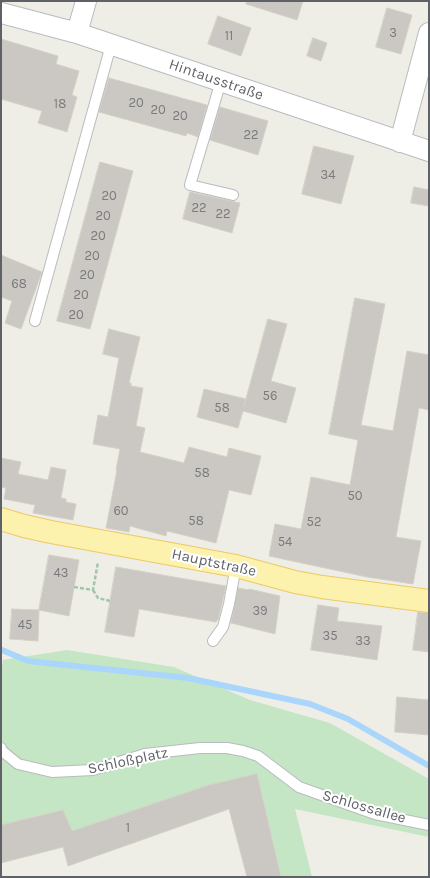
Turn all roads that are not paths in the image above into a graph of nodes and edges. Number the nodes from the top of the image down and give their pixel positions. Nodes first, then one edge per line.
1 (86, 1) edge
2 (1, 13) edge
3 (77, 33) junction
4 (429, 33) edge
5 (111, 45) junction
6 (222, 82) junction
7 (400, 142) junction
8 (429, 151) edge
9 (233, 195) dead end
10 (35, 321) dead end
11 (3, 524) edge
12 (236, 566) junction
13 (429, 601) edge
14 (213, 641) dead end
15 (1, 748) edge
16 (299, 787) joint
17 (429, 825) edge

1 - 3 street
2 - 3 street, Hintausstraße
3 - 5 street, Hintausstraße
4 - 7 street
5 - 6 street, Hintausstraße
5 - 10 lane
6 - 7 street, Hintausstraße
6 - 9 lane
7 - 8 street, Hintausstraße
11 - 12 main road, Hauptstraße
12 - 13 main road, Hauptstraße
12 - 14 lane
15 - 16 lane, Schloßplatz
16 - 17 lane, Schlossallee

